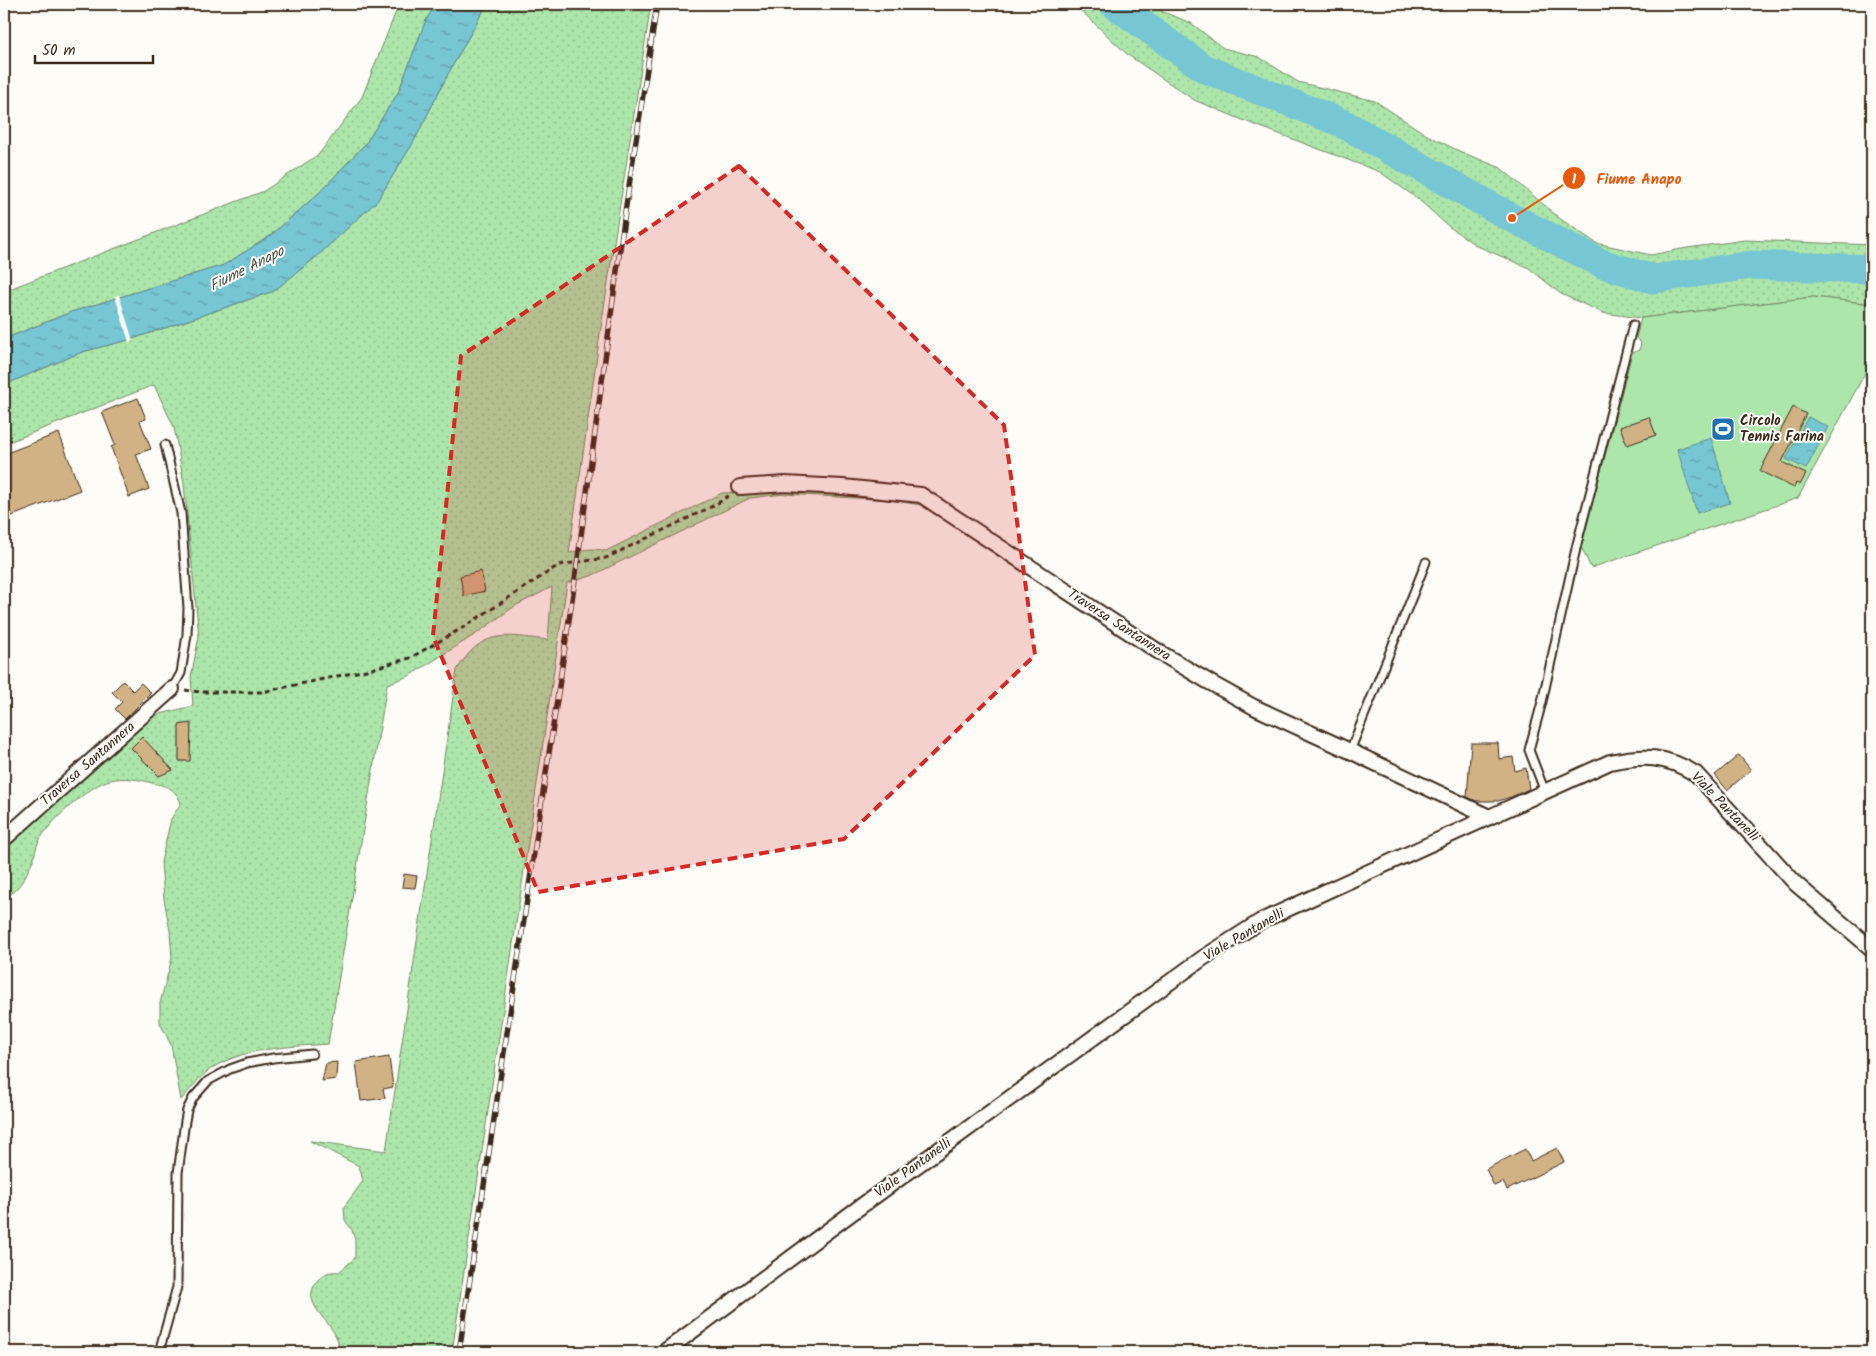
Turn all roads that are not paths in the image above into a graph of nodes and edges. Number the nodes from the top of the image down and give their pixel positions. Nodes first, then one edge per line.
1 (1633, 325) dead end
2 (165, 445) dead end
3 (740, 487) road end
4 (1426, 562) dead end
5 (172, 689) joint
6 (1350, 751) junction
7 (1545, 792) junction
8 (1489, 818) junction
9 (4, 839) edge
10 (1872, 949) edge
11 (312, 1054) dead end
12 (159, 1352) edge
13 (664, 1352) edge

1 - 7 lane
2 - 5 lane
3 - 6 street, Traversa Santannera
4 - 6 lane
5 - 9 street, Traversa Santannera
6 - 8 street, Traversa Santannera
7 - 8 street, Viale Pantanelli
7 - 10 street, Viale Pantanelli
8 - 13 street, Viale Pantanelli
11 - 12 lane

